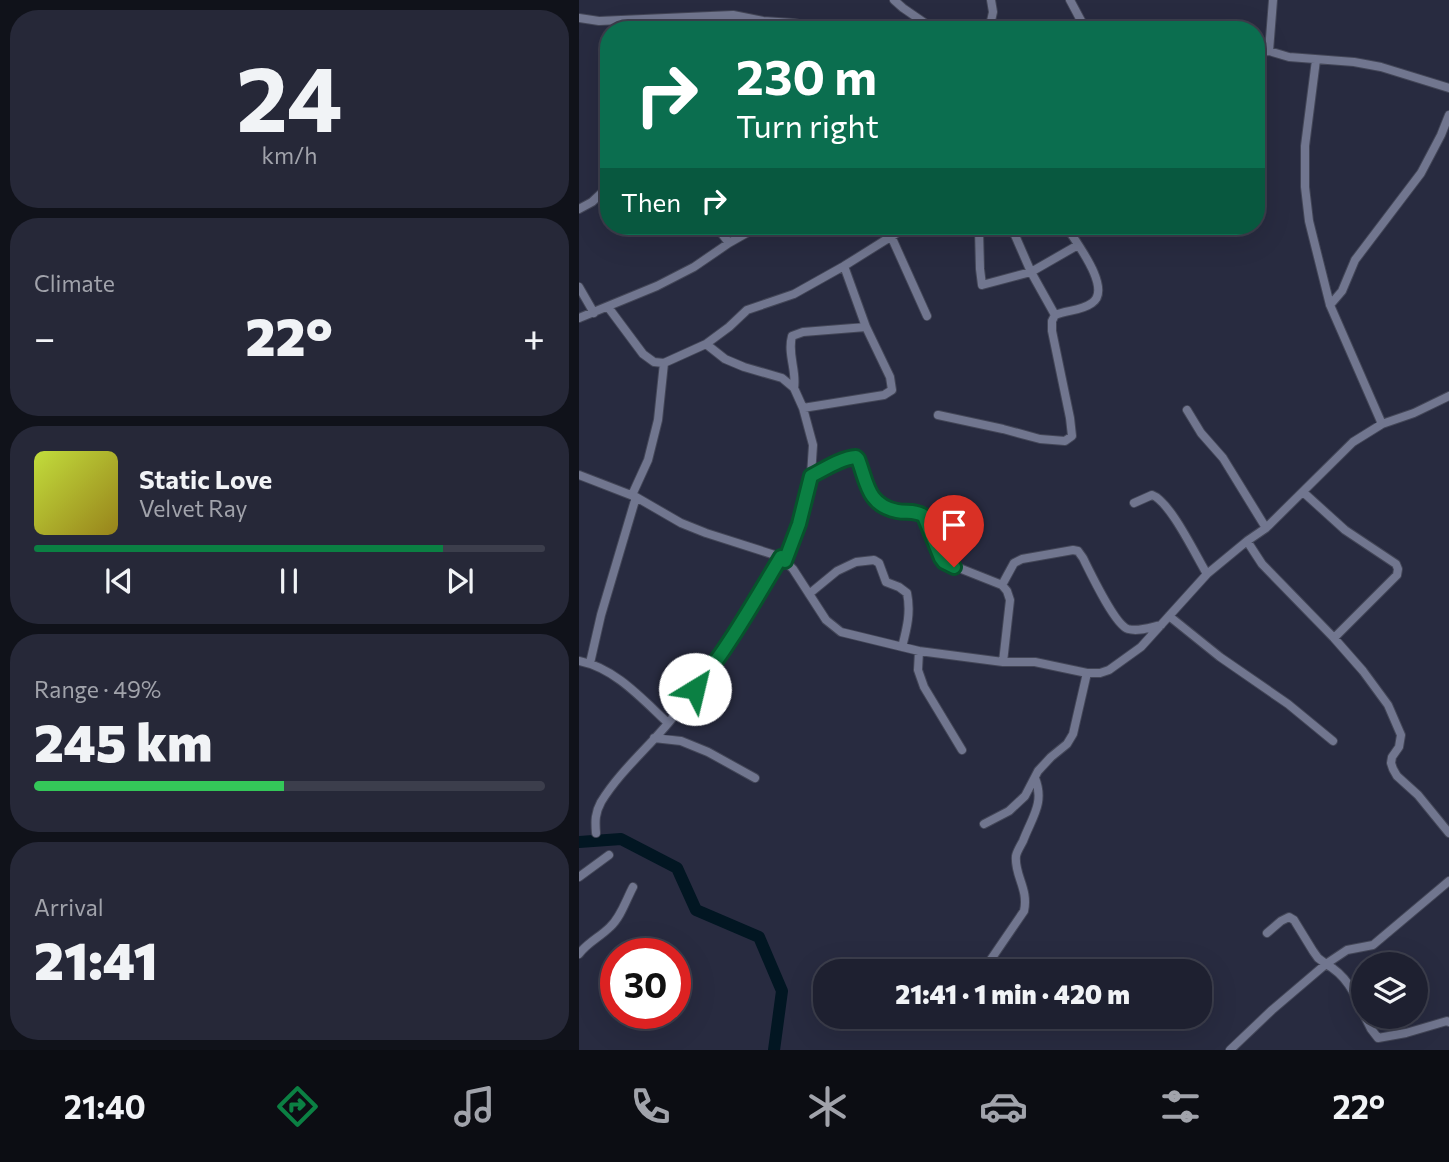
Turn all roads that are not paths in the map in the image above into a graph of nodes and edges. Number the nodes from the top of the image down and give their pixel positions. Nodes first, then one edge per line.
1 (894, 0) edge
2 (991, 0) edge
3 (1070, 0) edge
4 (1273, 0) edge
5 (579, 18) edge
6 (763, 21) edge
7 (922, 21) edge
8 (991, 21) edge
9 (1081, 21) edge
10 (1265, 51) edge
11 (1269, 51) junction
12 (1316, 60) junction
13 (1449, 88) edge
14 (1449, 114) edge
15 (1445, 137) edge
16 (600, 195) edge
17 (579, 209) edge
18 (722, 235) edge
19 (743, 235) edge
20 (979, 235) edge
21 (1015, 235) edge
22 (1072, 235) edge
23 (891, 236) joint
24 (729, 243) junction
25 (1078, 245) junction
26 (844, 265) junction
27 (1031, 272) junction
28 (579, 287) edge
29 (1330, 305) junction
30 (608, 307) junction
31 (594, 313) junction
32 (1055, 315) junction
33 (927, 316) dead end
34 (579, 318) edge
35 (866, 327) junction
36 (706, 344) junction
37 (664, 363) junction
38 (794, 388) junction
39 (1449, 396) edge
40 (803, 408) junction
41 (1187, 410) dead end
42 (938, 415) dead end
43 (1382, 424) junction
44 (579, 475) edge
45 (811, 476) junction
46 (1303, 492) junction
47 (634, 496) junction
48 (1134, 503) dead end
49 (1266, 528) junction
50 (1247, 541) junction
51 (783, 559) junction
52 (1207, 574) junction
53 (1002, 585) junction
54 (809, 594) junction
55 (1169, 616) junction
56 (1161, 625) junction
57 (1334, 638) junction
58 (902, 647) junction
59 (919, 651) junction
60 (579, 661) edge
61 (1003, 662) junction
62 (590, 663) junction
63 (1087, 673) junction
64 (668, 723) junction
65 (654, 738) junction
66 (1333, 741) dead end
67 (962, 750) dead end
68 (755, 778) dead end
69 (1035, 778) junction
70 (984, 824) dead end
71 (596, 833) dead end
72 (1449, 834) edge
73 (609, 855) dead end
74 (579, 877) edge
75 (1449, 881) edge
76 (633, 887) dead end
77 (1267, 933) dead end
78 (579, 954) edge
79 (991, 959) edge
80 (1326, 964) junction
81 (1351, 987) edge
82 (1449, 1021) edge
83 (1428, 1027) edge
84 (1371, 1029) edge
85 (1422, 1029) edge
86 (1230, 1050) edge

1 - 7 street
2 - 8 street
3 - 9 street
4 - 11 street
5 - 6 street
10 - 11 street
11 - 12 street
12 - 13 street
12 - 29 street
14 - 15 street
15 - 29 street
16 - 17 street
18 - 24 street
19 - 24 street
20 - 27 street
21 - 27 street
22 - 25 street
23 - 26 street
23 - 33 street
24 - 30 street
25 - 27 street
25 - 32 street
26 - 35 street
26 - 36 street
27 - 32 street
28 - 31 street
29 - 43 street
30 - 31 street
30 - 37 street
31 - 34 street
32 - 42 street
35 - 38 street
35 - 40 street
36 - 37 street
36 - 38 street
37 - 47 street
38 - 40 street
39 - 43 street
40 - 45 street
41 - 49 street
43 - 46 street
44 - 47 street
45 - 51 street
45 - 53 street
46 - 49 street
46 - 57 street
47 - 51 street
47 - 62 street
48 - 52 street
49 - 50 street
50 - 52 street
50 - 57 street
51 - 54 street
51 - 64 street
52 - 55 street
53 - 56 street
53 - 61 street
54 - 58 street
54 - 58 street
55 - 56 street
55 - 66 street
56 - 63 street
57 - 72 street
58 - 59 street
59 - 61 street
59 - 67 street
60 - 62 street
61 - 63 street
62 - 64 street
63 - 69 street
64 - 65 street
65 - 68 street
65 - 71 street
69 - 70 street
69 - 79 street
73 - 74 street
75 - 80 street
76 - 78 street
77 - 80 street
80 - 81 street
80 - 86 street
82 - 83 street
84 - 85 street

